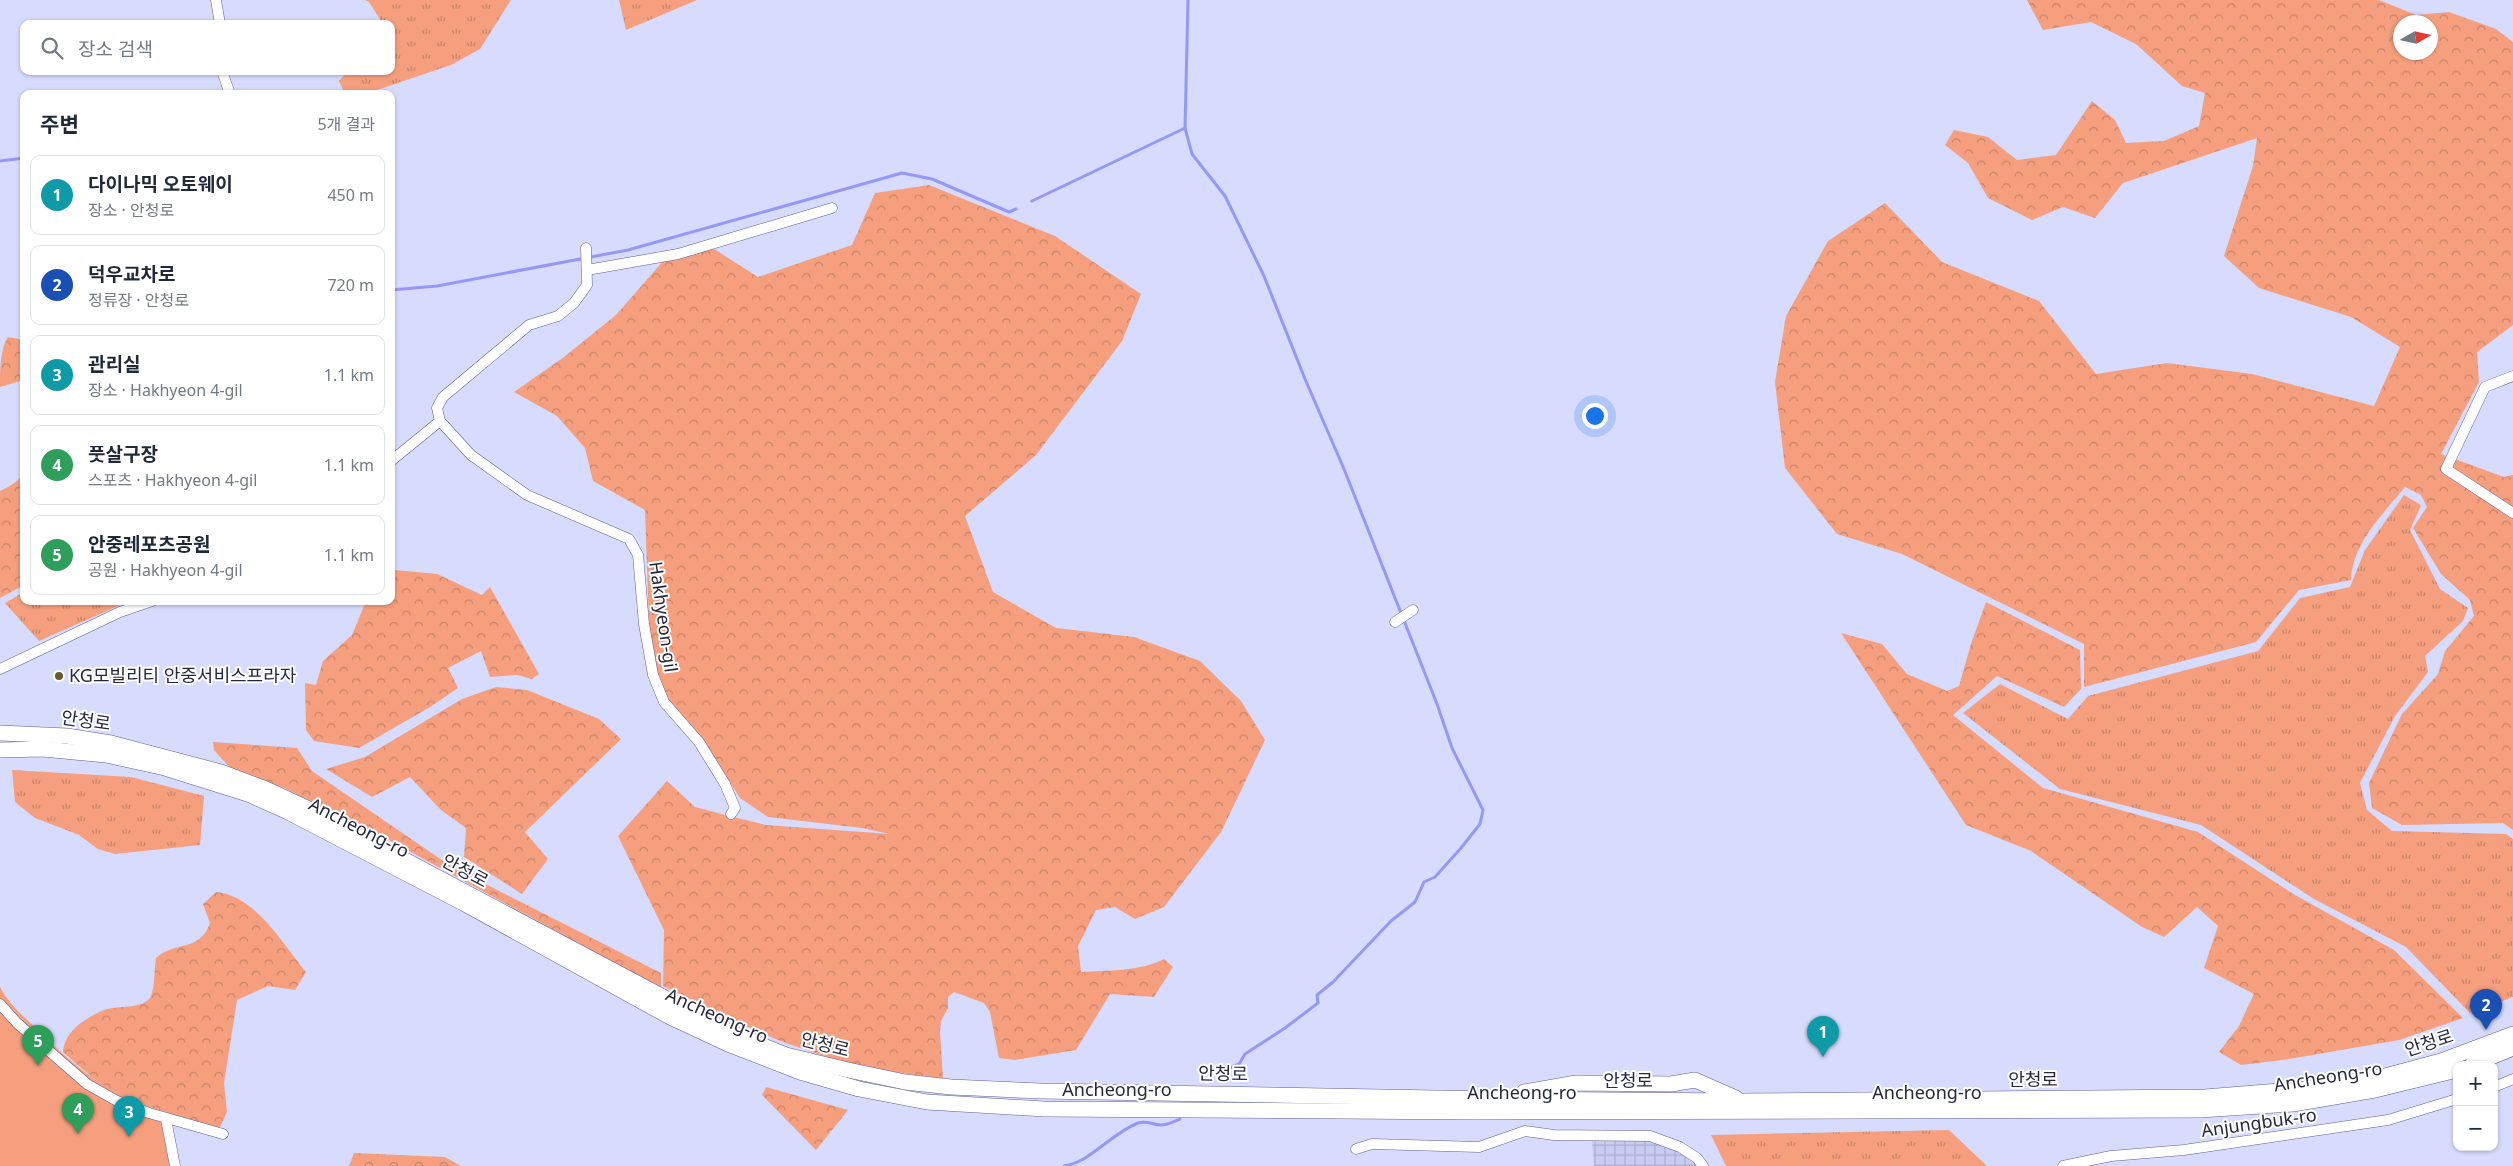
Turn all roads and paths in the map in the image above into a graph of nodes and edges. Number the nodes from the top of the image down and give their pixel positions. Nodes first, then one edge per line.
1 (216, 0) edge
2 (219, 20) edge
3 (223, 75) edge
4 (229, 90) edge
5 (832, 208) dead end
6 (586, 248) dead end
7 (587, 270) junction
8 (2513, 376) edge
9 (440, 421) junction
10 (395, 458) edge
11 (2513, 513) edge
12 (140, 605) edge
13 (1414, 610) dead end
14 (1395, 622) dead end
15 (0, 670) edge
16 (0, 733) edge
17 (0, 750) edge
18 (731, 814) dead end
19 (0, 1004) edge
20 (2513, 1034) edge
21 (2513, 1048) edge
22 (2482, 1061) edge
23 (2453, 1071) edge
24 (2513, 1079) edge
25 (2498, 1085) edge
26 (1492, 1098) junction
27 (1742, 1100) junction
28 (2453, 1100) edge
29 (166, 1118) junction
30 (223, 1134) dead end
31 (1356, 1149) dead end
32 (2111, 1156) junction
33 (175, 1166) edge
34 (1703, 1166) edge
35 (2063, 1166) edge
36 (2098, 1166) edge

1 - 2 street
3 - 4 street
5 - 7 street
6 - 7 street
7 - 9 street
8 - 11 street
9 - 10 street
9 - 18 street, Hakhyeon-gil
12 - 15 street
13 - 14 street
16 - 26 street, 안청로
17 - 23 street, Ancheong-ro
19 - 29 street
20 - 27 street, 안청로
21 - 22 street
24 - 25 street
26 - 27 street, 안청로
26 - 27 street
28 - 32 street, Anjungbuk-ro
29 - 30 street
29 - 33 street
31 - 34 street
32 - 35 street, Anjungbuk-ro
32 - 36 street

